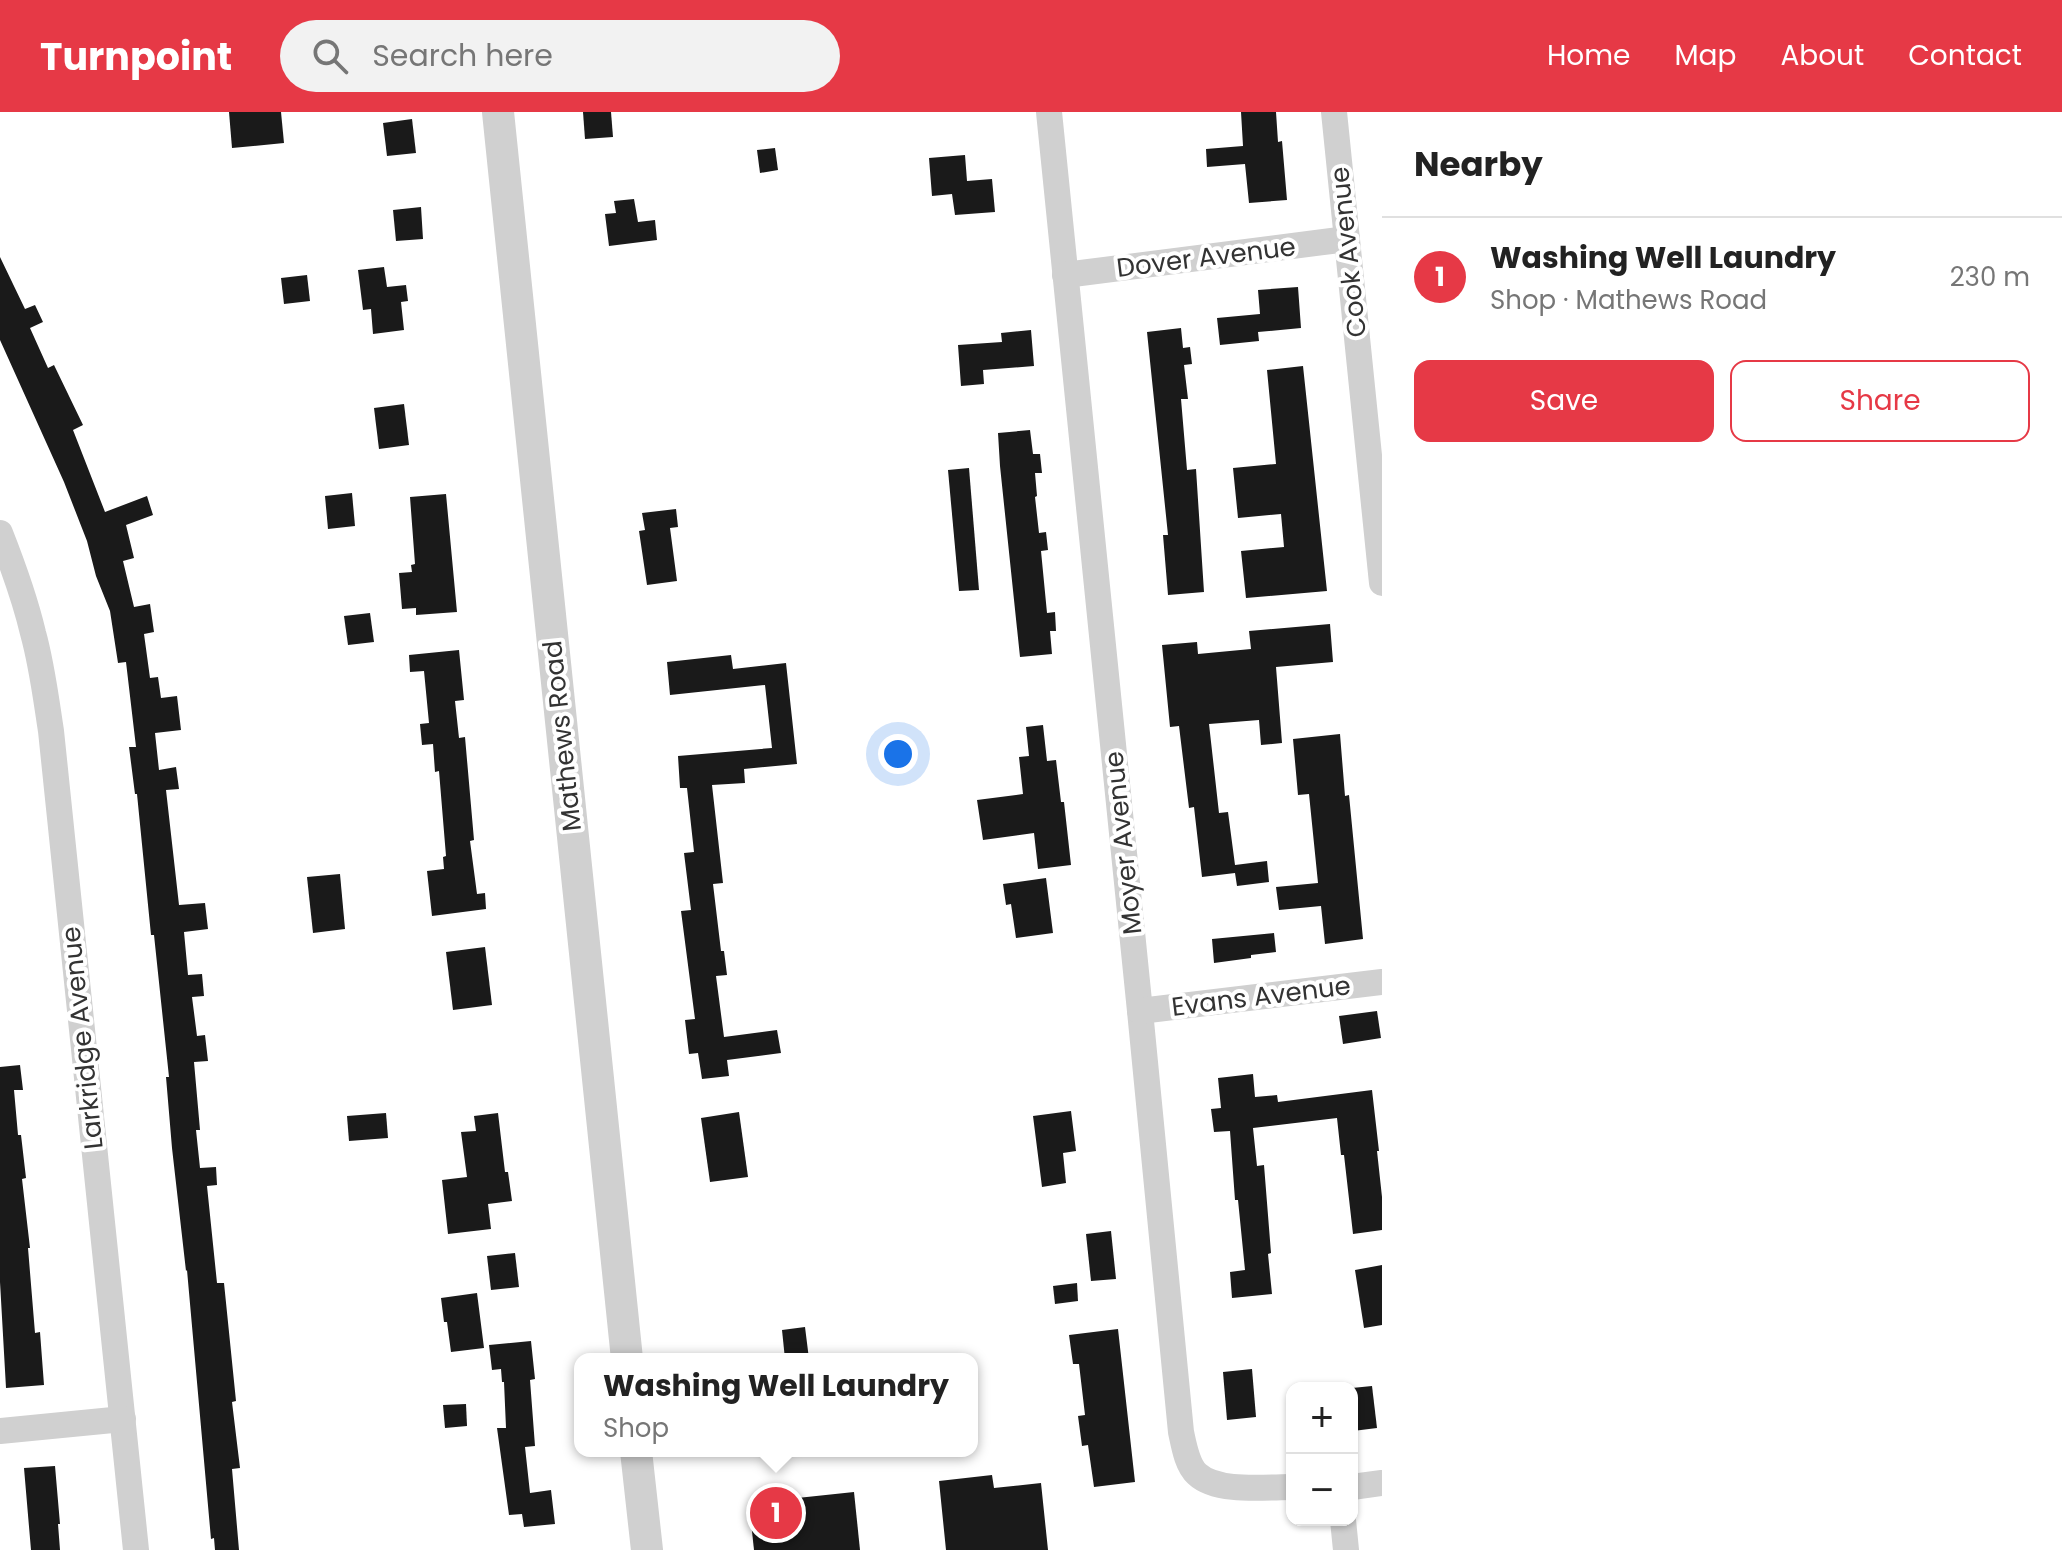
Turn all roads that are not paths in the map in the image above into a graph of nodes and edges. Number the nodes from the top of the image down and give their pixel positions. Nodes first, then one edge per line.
1 (498, 112) edge
2 (1049, 112) edge
3 (1334, 112) edge
4 (1347, 239) junction
5 (1065, 275) junction
6 (0, 533) edge
7 (1382, 583) edge
8 (1382, 982) edge
9 (1140, 1011) junction
10 (626, 1353) edge
11 (123, 1419) junction
12 (0, 1431) edge
13 (637, 1457) edge
14 (1382, 1483) edge
15 (1358, 1486) edge
16 (1286, 1487) edge
17 (1344, 1526) edge
18 (136, 1550) edge
19 (647, 1550) edge
20 (1346, 1550) edge

1 - 10 street, Mathews Road
2 - 5 street, Moyer Avenue
3 - 4 street, Cook Avenue
4 - 5 street, Dover Avenue
4 - 7 street, Cook Avenue
5 - 9 street, Moyer Avenue
6 - 11 street, Larkridge Avenue
8 - 9 street, Evans Avenue
9 - 16 street, Moyer Avenue
11 - 12 street
11 - 18 street, Larkridge Avenue
13 - 19 street
14 - 15 street
17 - 20 street

